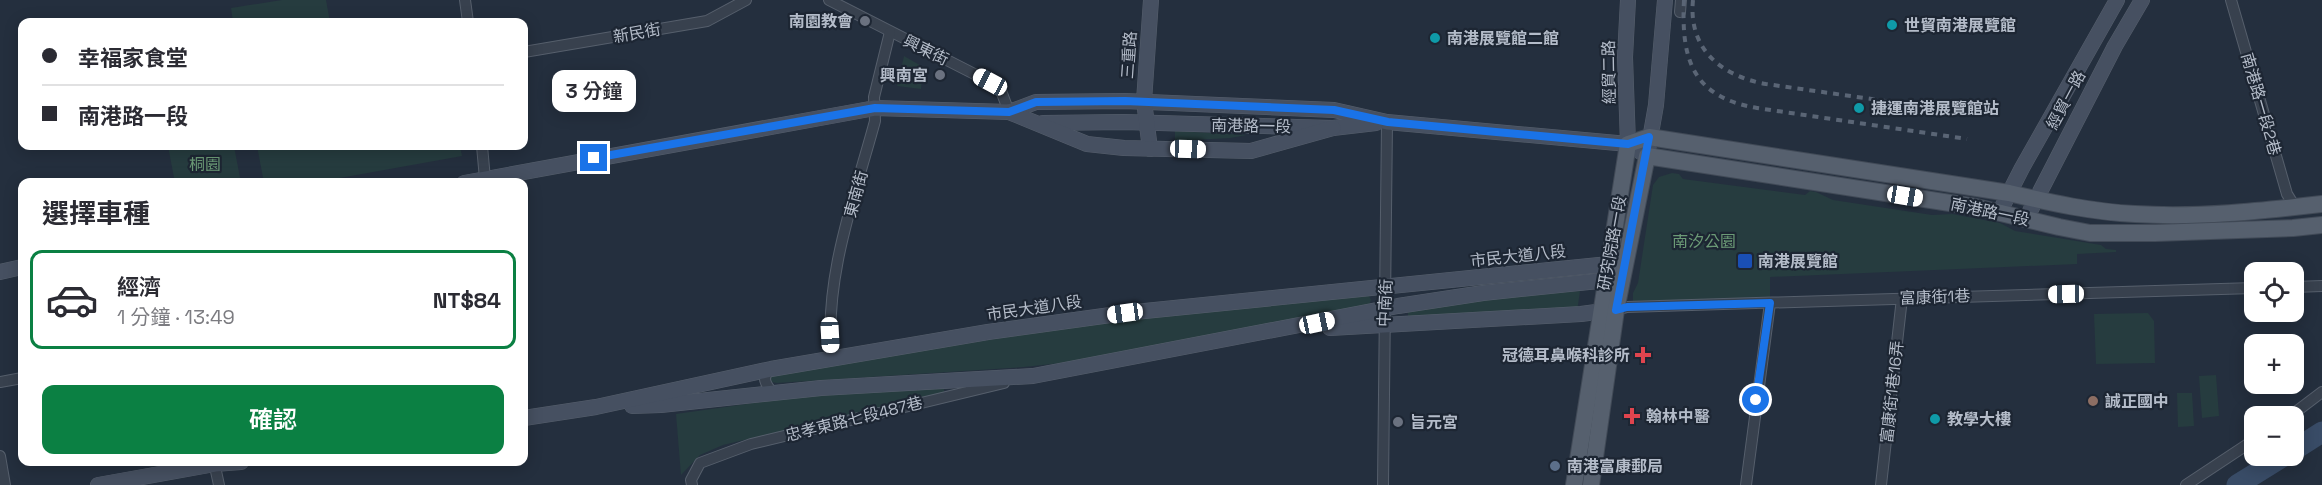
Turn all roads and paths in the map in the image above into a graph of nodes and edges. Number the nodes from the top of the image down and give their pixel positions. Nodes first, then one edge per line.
1 (465, 0) edge
2 (746, 0) edge
3 (829, 0) edge
4 (1150, 0) edge
5 (1628, 0) edge
6 (1665, 0) edge
7 (1681, 0) edge
8 (2117, 0) edge
9 (2142, 0) edge
10 (2231, 0) edge
11 (1680, 12) dead end
12 (467, 18) edge
13 (890, 32) junction
14 (528, 51) edge
15 (1144, 101) junction
16 (875, 108) junction
17 (1009, 112) junction
18 (1388, 122) junction
19 (1036, 123) junction
20 (1146, 123) junction
21 (1333, 129) junction
22 (1649, 137) junction
23 (1628, 144) junction
24 (1150, 149) junction
25 (482, 150) edge
26 (1647, 156) junction
27 (485, 178) edge
28 (490, 178) edge
29 (2009, 193) junction
30 (2036, 200) junction
31 (2322, 204) edge
32 (2295, 207) junction
33 (1999, 213) junction
34 (2026, 219) junction
35 (2322, 225) edge
36 (18, 268) edge
37 (0, 272) edge
38 (1612, 274) junction
39 (2322, 286) edge
40 (1386, 287) junction
41 (2304, 287) edge
42 (2244, 288) edge
43 (1902, 298) junction
44 (1770, 303) junction
45 (1385, 309) junction
46 (1608, 310) junction
47 (1384, 325) junction
48 (1273, 331) junction
49 (832, 358) junction
50 (771, 369) junction
51 (1033, 376) junction
52 (18, 379) edge
53 (0, 382) edge
54 (2322, 392) edge
55 (772, 393) junction
56 (2304, 406) edge
57 (596, 407) junction
58 (528, 417) edge
59 (2244, 447) edge
60 (0, 456) edge
61 (199, 466) edge
62 (216, 466) edge
63 (5, 485) edge
64 (98, 485) edge
65 (219, 485) edge
66 (692, 485) edge
67 (1383, 485) edge
68 (1574, 485) edge
69 (1591, 485) edge
70 (1746, 485) edge
71 (1881, 485) edge
72 (2186, 485) edge

1 - 12 street
2 - 14 street, 新民街
3 - 13 street, 興東街
4 - 15 street, 三重路
5 - 23 street, 經貿二路
6 - 22 street
7 - 11 street
8 - 29 street, 經貿一路
9 - 30 street, 經貿一路
10 - 32 street, 南港路一段2巷
13 - 16 street, 東南街
13 - 17 street, 興東街
15 - 17 street, 南港路一段
15 - 18 street, 南港路一段
15 - 20 street, 三重路
16 - 17 street, 南港路一段
16 - 28 street, 南港路一段
16 - 49 street, 東南街
17 - 19 street, 南港路一段
18 - 21 street, 南港路一段
18 - 23 street, 南港路一段
18 - 40 street, 中南街
19 - 20 street, 南港路一段
19 - 24 street
20 - 21 street, 南港路一段
20 - 24 street, 三重路
21 - 24 street
22 - 23 main road, 南港路一段
22 - 26 street, 研究院路一段
22 - 29 main road, 南港路一段
23 - 26 street, 南港路一段
23 - 38 main road, 研究院路一段
25 - 27 street
26 - 33 main road, 南港路一段
26 - 38 main road, 研究院路一段
29 - 30 main road, 南港路一段
29 - 33 street, 經貿一路
30 - 32 main road, 南港路一段
30 - 34 street, 經貿一路
31 - 32 main road, 南港路一段
33 - 34 main road, 南港路一段
34 - 35 main road, 南港路一段
36 - 37 street
38 - 40 street, 市民大道八段
38 - 45 street, 市民大道八段
38 - 46 main road, 研究院路一段
39 - 41 street
40 - 45 street, 中南街
40 - 49 street, 市民大道八段
42 - 43 street, 富康街1巷
43 - 44 street, 富康街1巷
43 - 71 street, 富康街1巷16弄
44 - 46 street, 富康街1巷
44 - 70 street
45 - 47 street, 中南街
45 - 48 street, 市民大道八段
46 - 47 street
46 - 68 main road, 研究院路一段
46 - 69 main road, 研究院路一段
47 - 48 street
47 - 67 street, 中南街
48 - 51 street, 市民大道八段
49 - 50 street, 市民大道八段
50 - 55 street
50 - 57 street, 市民大道八段
51 - 55 street, 市民大道八段
51 - 66 street, 忠孝東路七段487巷
52 - 53 street
54 - 56 street
55 - 57 street, 市民大道八段
57 - 58 street, 市民大道八段
59 - 72 street
60 - 63 street
61 - 64 street
62 - 65 street

